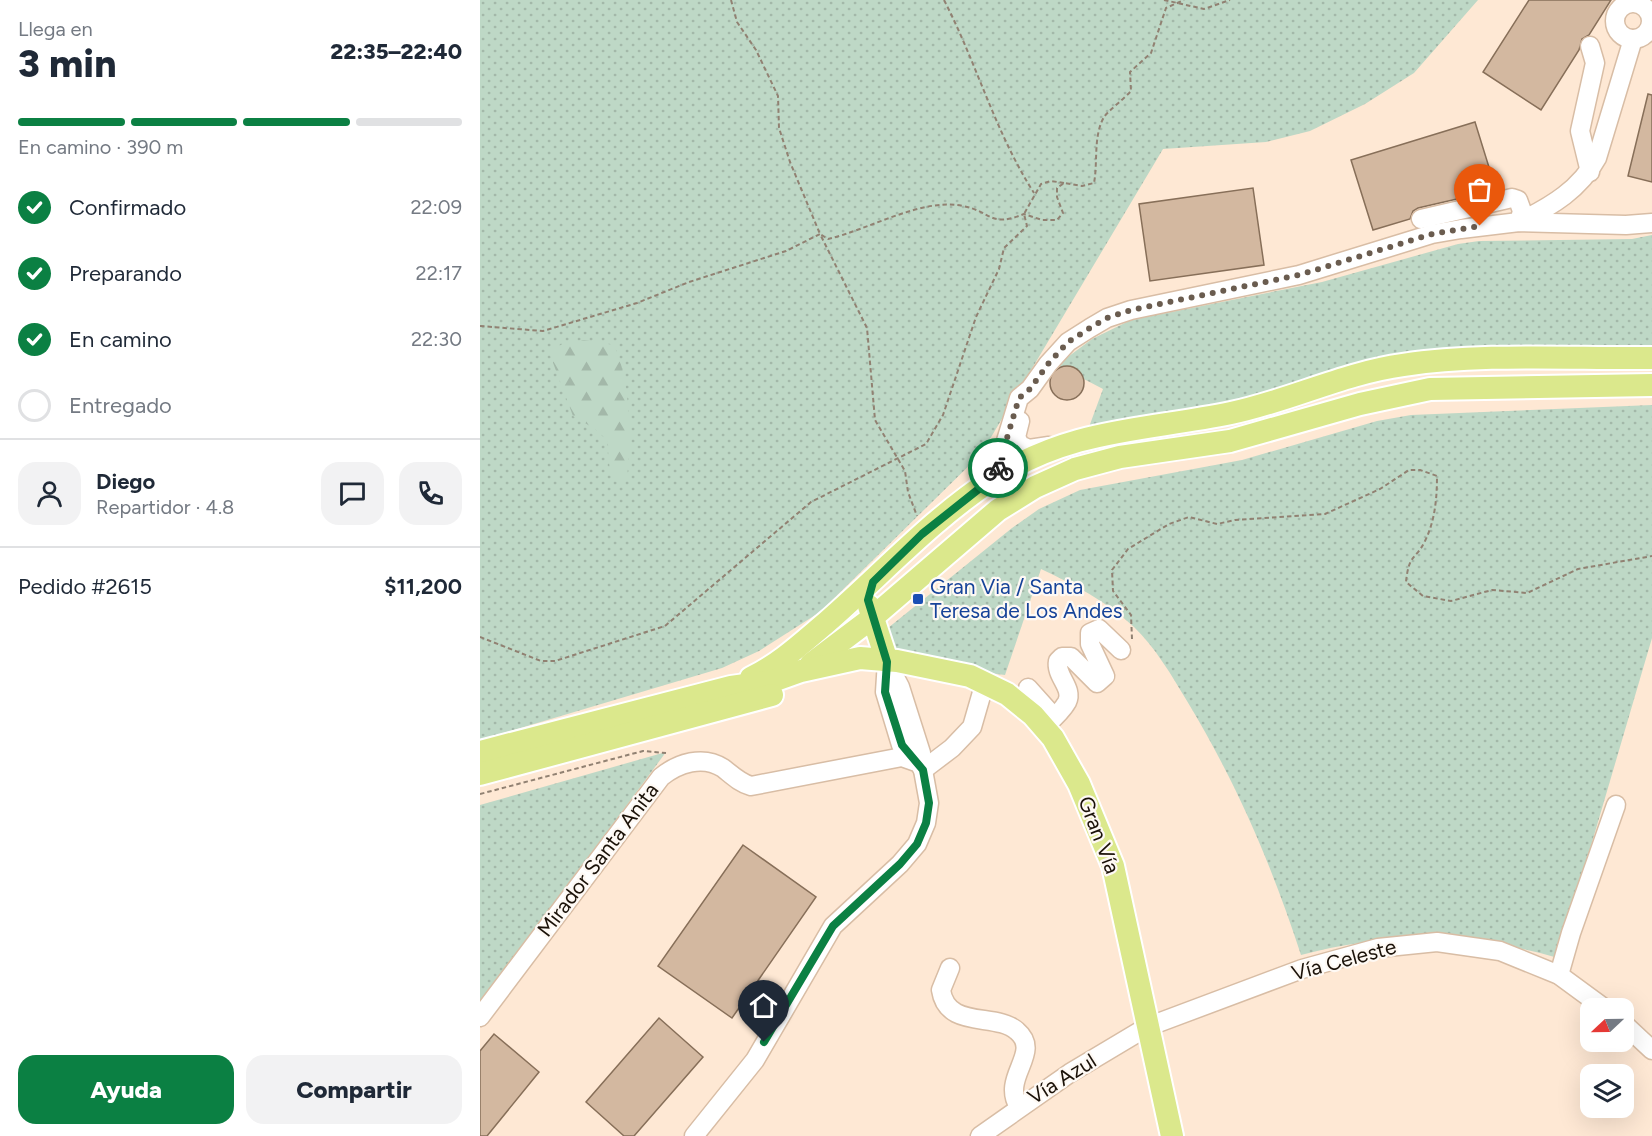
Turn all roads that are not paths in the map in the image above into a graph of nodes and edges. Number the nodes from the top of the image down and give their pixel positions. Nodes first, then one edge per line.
1 (1633, 39) dead end
2 (1590, 46) dead end
3 (1590, 172) junction
4 (1421, 219) dead end
5 (1519, 222) junction
6 (1652, 223) edge
7 (1652, 358) edge
8 (1652, 385) edge
9 (1030, 389) junction
10 (1017, 427) junction
11 (1066, 444) junction
12 (1021, 463) junction
13 (980, 488) junction
14 (923, 574) junction
15 (873, 582) junction
16 (872, 618) junction
17 (1121, 650) road end
18 (880, 661) junction
19 (801, 671) junction
20 (985, 682) junction
21 (1028, 688) dead end
22 (740, 693) junction
23 (1049, 722) junction
24 (480, 752) edge
25 (921, 767) junction
26 (480, 774) edge
27 (1616, 805) dead end
28 (950, 968) dead end
29 (1559, 975) junction
30 (1590, 998) edge
31 (480, 1017) edge
32 (1148, 1027) junction
33 (1634, 1033) edge
34 (1652, 1050) edge
35 (1019, 1107) junction
36 (694, 1136) edge
37 (980, 1136) edge
38 (1172, 1136) edge

1 - 3 street
2 - 3 street
3 - 5 street
4 - 5 street
5 - 6 street
5 - 9 street
7 - 11 main road
8 - 14 main road
9 - 10 street
9 - 13 street
10 - 11 street
10 - 12 street
11 - 12 main road
12 - 13 main road
12 - 14 main road
13 - 15 main road
14 - 16 main road
15 - 16 main road
15 - 22 main road
16 - 18 main road
16 - 19 main road
17 - 23 street
18 - 19 main road, Gran Vía
18 - 20 main road, Gran Vía
18 - 22 main road
18 - 25 street
19 - 22 main road
20 - 23 main road, Gran Vía
20 - 25 street
21 - 23 street
22 - 24 main road
22 - 26 main road
23 - 32 main road, Gran Vía
25 - 31 street, Mirador Santa Anita
25 - 36 street
27 - 29 street
28 - 35 street
29 - 30 street, Vía Celeste
29 - 32 street, Vía Celeste
32 - 35 street, Vía Azul
32 - 38 main road, Gran Vía
33 - 34 street
35 - 37 street, Vía Azul

